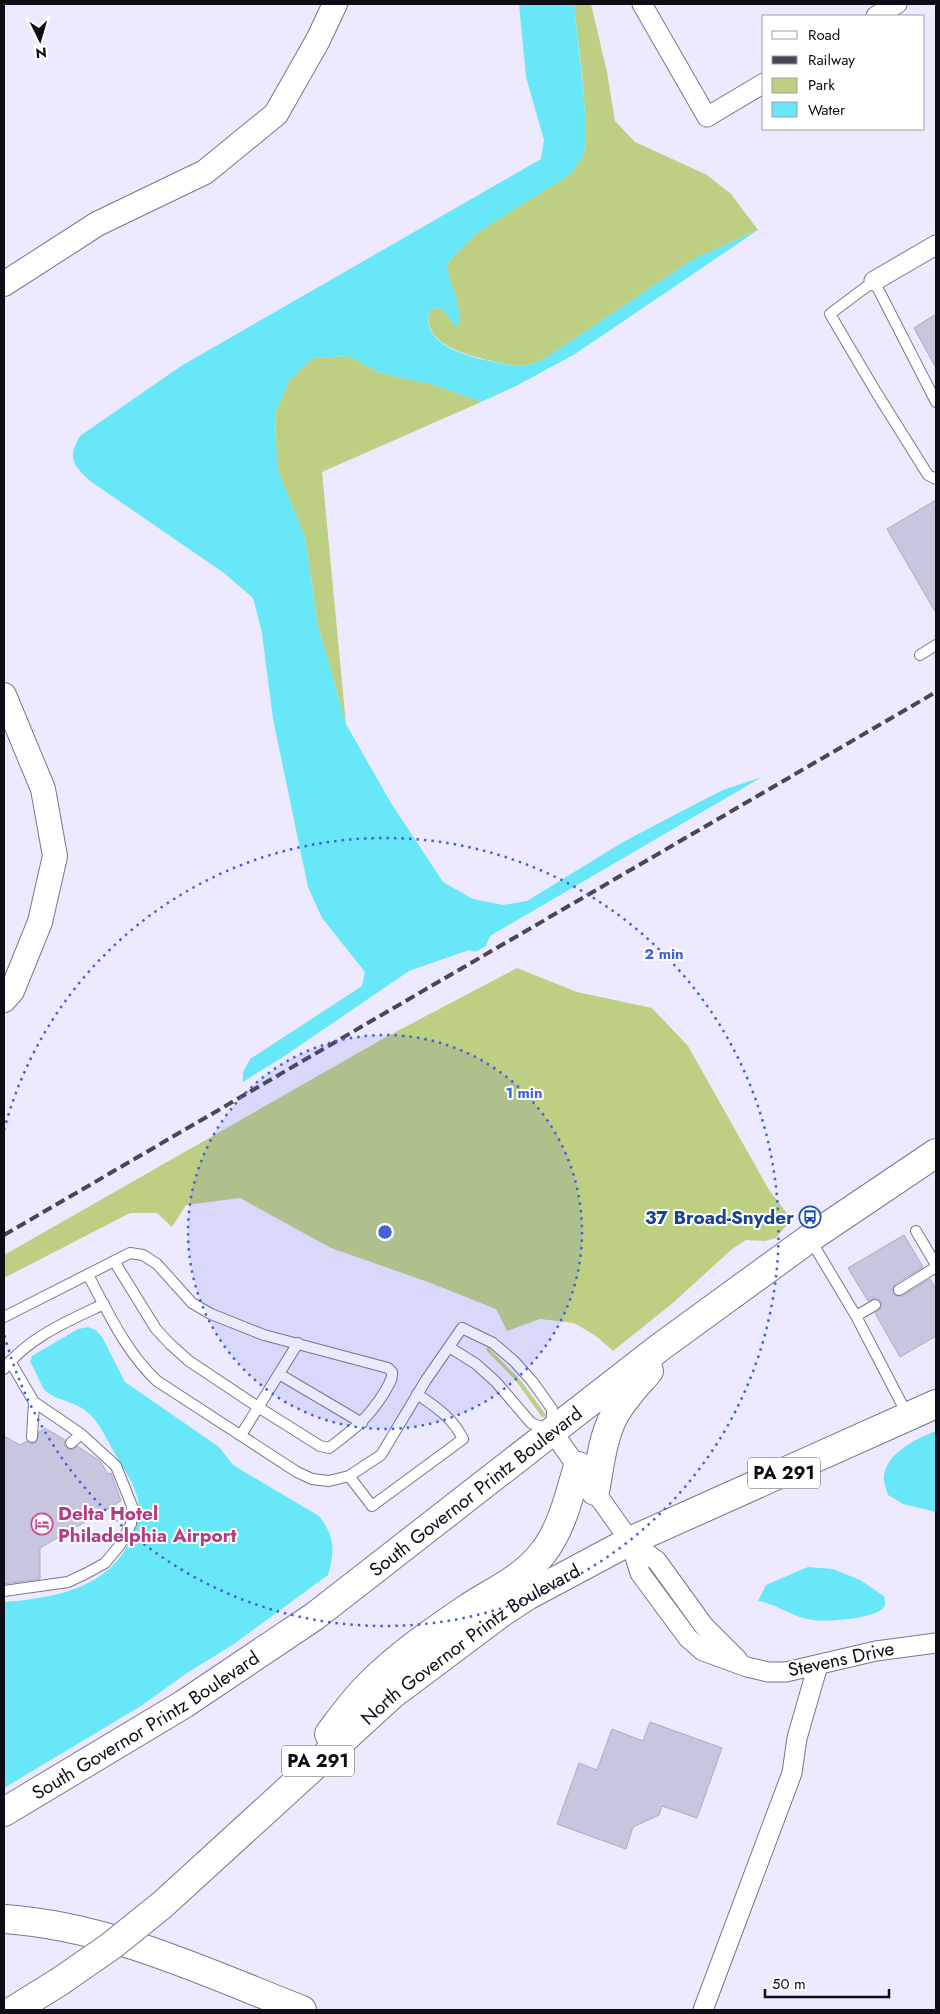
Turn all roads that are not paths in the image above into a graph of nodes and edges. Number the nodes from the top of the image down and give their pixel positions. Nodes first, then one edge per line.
1 (336, 4) edge
2 (642, 4) edge
3 (897, 4) edge
4 (878, 15) edge
5 (762, 84) edge
6 (936, 245) edge
7 (874, 281) junction
8 (4, 284) edge
9 (936, 402) edge
10 (936, 479) edge
11 (936, 645) edge
12 (920, 655) dead end
13 (4, 695) edge
14 (4, 1000) edge
15 (936, 1152) edge
16 (916, 1231) dead end
17 (810, 1238) junction
18 (114, 1261) junction
19 (936, 1266) edge
20 (88, 1275) junction
21 (900, 1290) dead end
22 (104, 1304) junction
23 (875, 1305) dead end
24 (856, 1316) junction
25 (4, 1317) edge
26 (697, 1321) junction
27 (298, 1343) junction
28 (449, 1346) junction
29 (7, 1365) edge
30 (279, 1374) junction
31 (418, 1394) junction
32 (34, 1402) junction
33 (936, 1404) edge
34 (258, 1408) junction
35 (908, 1416) junction
36 (362, 1423) junction
37 (552, 1431) junction
38 (82, 1434) junction
39 (241, 1435) junction
40 (32, 1437) dead end
41 (71, 1443) dead end
42 (578, 1466) junction
43 (349, 1476) junction
44 (595, 1490) junction
45 (630, 1541) junction
46 (4, 1591) edge
47 (936, 1643) edge
48 (818, 1665) junction
49 (288, 1789) junction
50 (4, 1812) edge
51 (4, 1919) edge
52 (14, 2010) edge
53 (302, 2010) edge
54 (703, 2010) edge

1 - 8 street
2 - 5 street
3 - 4 street
6 - 7 street
7 - 9 lane
7 - 10 lane
11 - 12 lane
13 - 14 street
15 - 17 main road, South Governor Printz Boulevard
16 - 19 lane
17 - 24 lane
17 - 26 main road, South Governor Printz Boulevard
18 - 20 lane
18 - 27 lane
18 - 34 lane
19 - 21 lane
20 - 22 lane
20 - 25 lane
22 - 29 lane
22 - 39 lane
23 - 24 lane
24 - 35 lane
26 - 37 main road, South Governor Printz Boulevard
26 - 44 main road
27 - 30 lane
27 - 36 lane
28 - 31 lane
28 - 37 lane
28 - 37 lane
29 - 32 lane
30 - 34 lane
30 - 36 lane
31 - 43 lane
31 - 43 lane
32 - 38 lane
32 - 40 lane
33 - 35 main road, North Governor Printz Boulevard / PA 291
34 - 36 lane
34 - 39 lane
35 - 45 main road, North Governor Printz Boulevard / PA 291
37 - 42 street, Stevens Drive
37 - 50 main road, South Governor Printz Boulevard
38 - 41 lane
38 - 46 lane
39 - 43 lane
42 - 44 street, Stevens Drive
42 - 49 main road
44 - 45 street, Stevens Drive
45 - 48 street, Stevens Drive
45 - 49 main road, North Governor Printz Boulevard / PA 291
47 - 48 street, Stevens Drive
48 - 54 street
49 - 52 main road, North Governor Printz Boulevard / PA 291, bridge
51 - 53 main road

